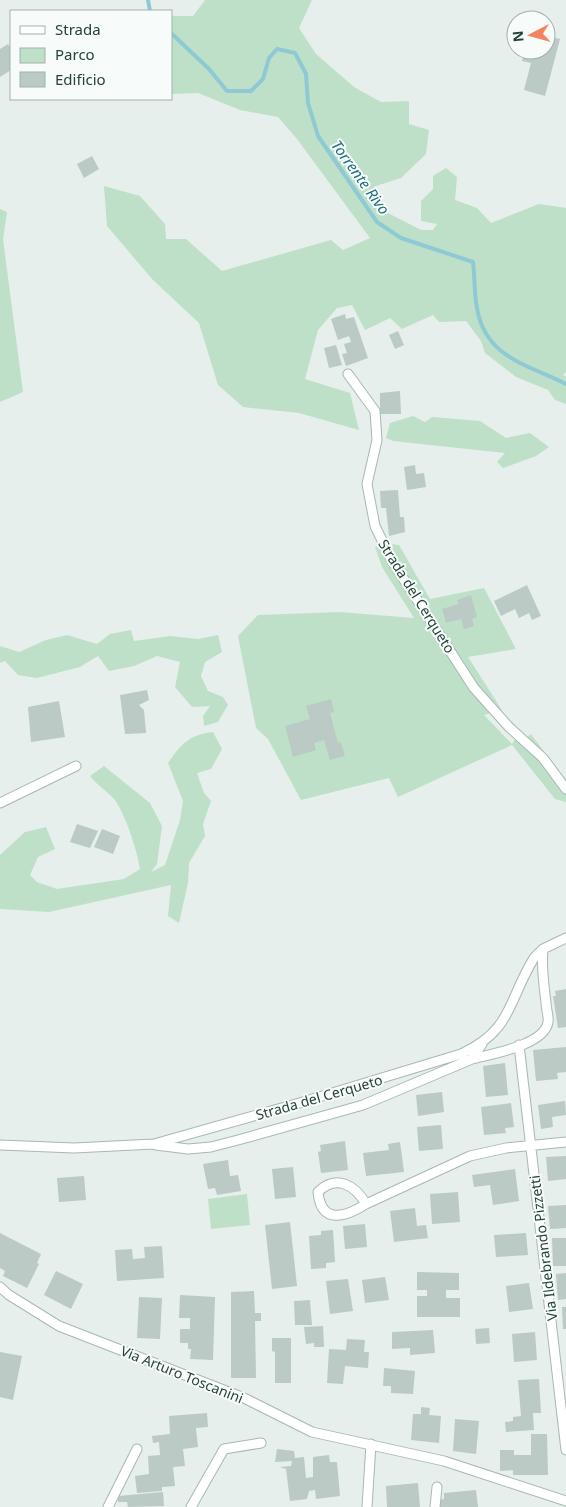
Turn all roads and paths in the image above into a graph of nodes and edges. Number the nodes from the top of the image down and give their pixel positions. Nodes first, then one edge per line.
1 (348, 374) dead end
2 (76, 766) dead end
3 (566, 789) edge
4 (0, 803) edge
5 (566, 938) edge
6 (543, 949) junction
7 (483, 1044) junction
8 (519, 1045) junction
9 (472, 1059) junction
10 (566, 1142) edge
11 (154, 1144) junction
12 (0, 1145) edge
13 (531, 1146) junction
14 (366, 1204) junction
15 (0, 1287) edge
16 (261, 1443) dead end
17 (371, 1444) junction
18 (137, 1449) dead end
19 (566, 1450) edge
20 (437, 1487) dead end
21 (565, 1499) edge
22 (108, 1507) edge
23 (190, 1507) edge
24 (367, 1507) edge
25 (435, 1507) edge

1 - 3 street, Strada del Cerqueto
2 - 4 street
5 - 6 street, Strada del Cerqueto
6 - 7 street, Strada del Cerqueto
6 - 8 street, Strada del Cerqueto
7 - 9 street, Strada del Cerqueto
7 - 11 street, Strada del Cerqueto
8 - 9 street, Strada del Cerqueto
8 - 13 street, Via Ildebrando Pizzetti
9 - 11 street, Strada del Cerqueto
10 - 13 street
11 - 12 street, Strada del Cerqueto
13 - 14 street
13 - 19 street, Via Ildebrando Pizzetti
14 - 14 street
15 - 17 street, Via Arturo Toscanini
16 - 23 street
17 - 21 street, Via Arturo Toscanini
17 - 24 street
18 - 22 street
20 - 25 street

